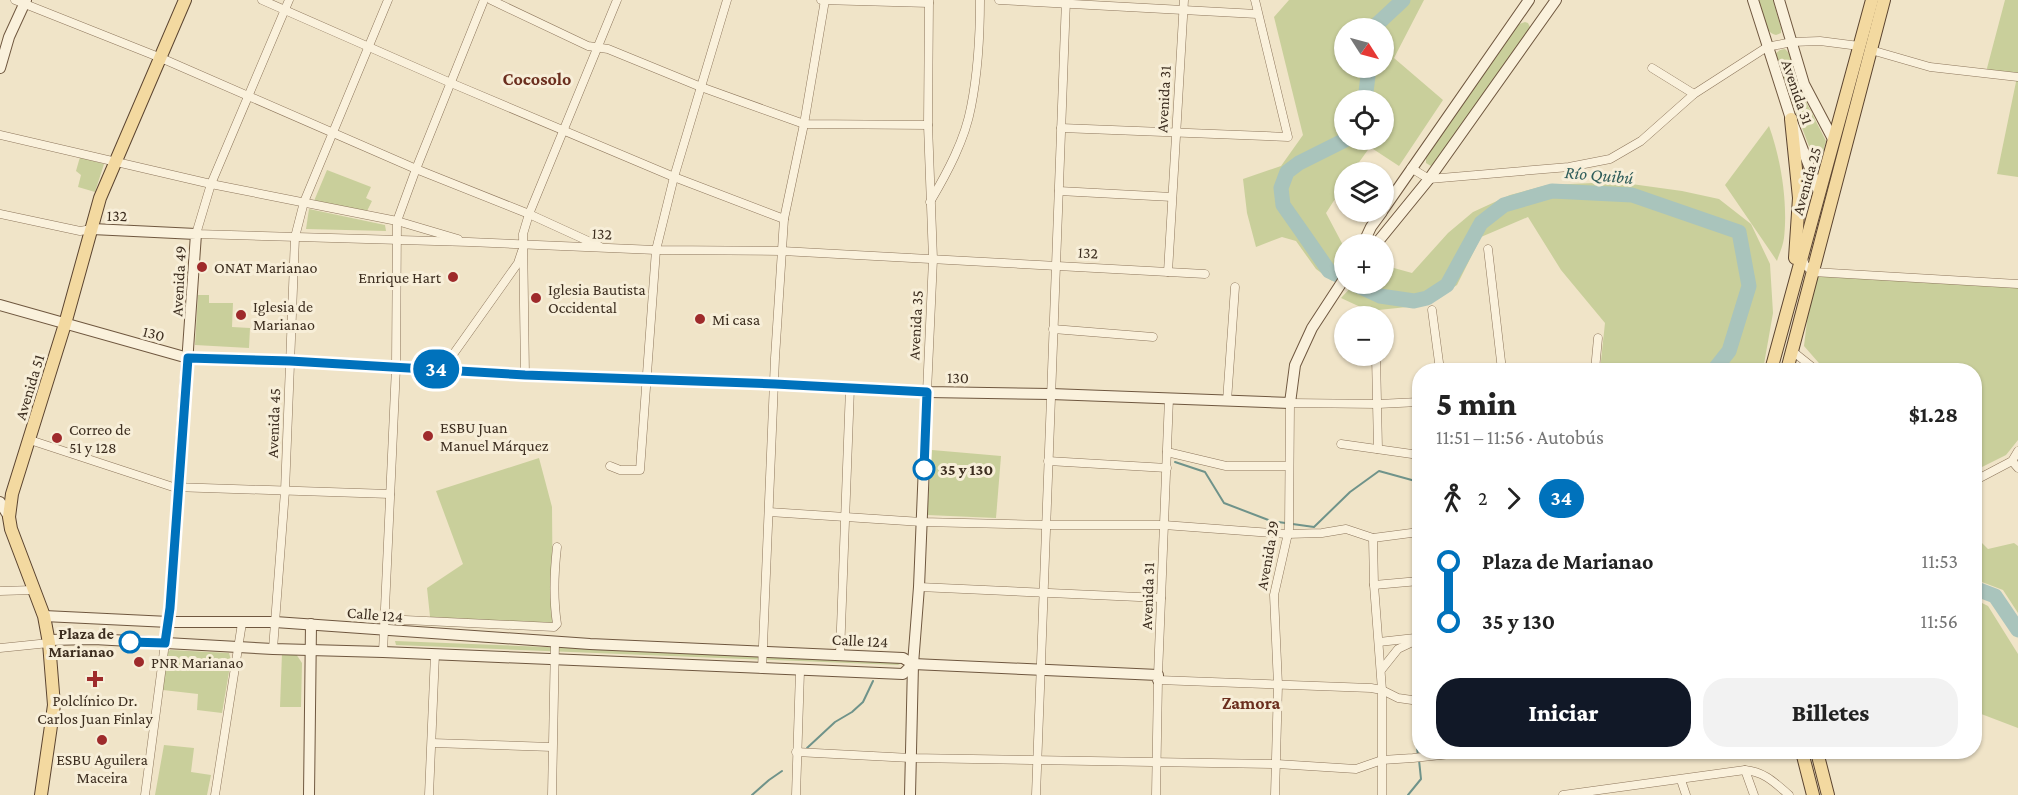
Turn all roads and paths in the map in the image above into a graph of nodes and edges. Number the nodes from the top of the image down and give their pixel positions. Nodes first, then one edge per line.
1 (185, 0) edge
2 (262, 0) edge
3 (289, 0) edge
4 (388, 0) edge
5 (484, 0) edge
6 (491, 0) edge
7 (617, 0) edge
8 (727, 0) edge
9 (824, 0) edge
10 (980, 0) edge
11 (999, 0) edge
12 (1184, 0) edge
13 (1255, 0) edge
14 (1529, 0) edge
15 (1556, 0) edge
16 (1753, 0) edge
17 (1779, 0) edge
18 (1872, 0) edge
19 (1884, 0) edge
20 (22, 1) edge
21 (929, 1) edge
22 (1066, 2) edge
23 (285, 10) junction
24 (1184, 10) junction
25 (1522, 11) junction
26 (1257, 14) junction
27 (1540, 22) junction
28 (1792, 42) junction
29 (369, 45) junction
30 (1767, 47) junction
31 (597, 48) junction
32 (1865, 48) junction
33 (161, 58) junction
34 (0, 68) edge
35 (1652, 68) dead end
36 (2018, 77) edge
37 (451, 83) junction
38 (701, 87) junction
39 (1694, 94) junction
40 (247, 96) junction
41 (1791, 119) junction
42 (804, 124) junction
43 (928, 125) junction
44 (1061, 128) junction
45 (564, 130) junction
46 (333, 132) junction
47 (1176, 132) junction
48 (0, 135) edge
49 (1834, 141) junction
50 (115, 161) junction
51 (1841, 164) junction
52 (1411, 168) junction
53 (416, 169) junction
54 (674, 177) junction
55 (1429, 179) junction
56 (211, 184) junction
57 (1059, 191) junction
58 (1819, 192) junction
59 (1394, 193) edge
60 (1173, 197) junction
61 (304, 202) junction
62 (930, 202) junction
63 (0, 214) edge
64 (529, 214) junction
65 (784, 219) junction
66 (397, 221) junction
67 (92, 230) junction
68 (196, 234) junction
69 (1384, 234) edge
70 (295, 237) junction
71 (396, 240) junction
72 (469, 242) junction
73 (524, 244) junction
74 (603, 248) junction
75 (1488, 249) dead end
76 (656, 250) junction
77 (782, 250) junction
78 (1802, 256) junction
79 (933, 259) junction
80 (1056, 266) junction
81 (1168, 272) junction
82 (1812, 272) junction
83 (1205, 274) dead end
84 (2018, 284) edge
85 (1235, 287) dead end
86 (1334, 293) edge
87 (0, 305) edge
88 (1432, 310) dead end
89 (1786, 317) junction
90 (65, 324) junction
91 (1053, 329) junction
92 (1153, 337) dead end
93 (1598, 338) dead end
94 (1791, 350) junction
95 (188, 358) junction
96 (290, 361) junction
97 (1439, 363) edge
98 (1501, 363) edge
99 (1596, 363) edge
100 (1774, 363) edge
101 (1788, 363) edge
102 (1807, 363) edge
103 (1376, 366) edge
104 (396, 367) junction
105 (442, 370) junction
106 (525, 375) junction
107 (648, 380) junction
108 (775, 384) junction
109 (850, 388) junction
110 (927, 392) junction
111 (1051, 393) junction
112 (1169, 398) junction
113 (1227, 401) junction
114 (1290, 402) junction
115 (1412, 402) edge
116 (1378, 404) junction
117 (30, 440) junction
118 (1341, 444) dead end
119 (1378, 449) junction
120 (1167, 452) junction
121 (2018, 452) edge
122 (1412, 455) edge
123 (1048, 461) junction
124 (2012, 461) junction
125 (610, 466) dead end
126 (1289, 466) junction
127 (1167, 468) junction
128 (2018, 468) edge
129 (1982, 478) edge
130 (180, 488) junction
131 (285, 491) junction
132 (390, 494) junction
133 (0, 502) edge
134 (769, 512) junction
135 (844, 518) junction
136 (6, 521) edge
137 (922, 522) junction
138 (1046, 525) junction
139 (1164, 525) junction
140 (1288, 528) junction
141 (1412, 533) edge
142 (1372, 538) junction
143 (557, 547) dead end
144 (1412, 582) edge
145 (1374, 585) junction
146 (919, 587) junction
147 (34, 590) junction
148 (0, 591) edge
149 (1043, 592) junction
150 (1161, 598) junction
151 (44, 616) junction
152 (169, 622) junction
153 (275, 622) junction
154 (242, 623) junction
155 (311, 624) junction
156 (383, 625) junction
157 (1412, 639) edge
158 (49, 641) junction
159 (555, 642) junction
160 (1379, 642) junction
161 (1412, 642) edge
162 (165, 643) junction
163 (239, 647) junction
164 (0, 648) edge
165 (273, 649) junction
166 (311, 650) junction
167 (763, 651) junction
168 (382, 652) junction
169 (435, 654) junction
170 (840, 654) junction
171 (554, 658) junction
172 (913, 663) junction
173 (762, 669) junction
174 (1040, 669) junction
175 (800, 670) junction
176 (1381, 671) junction
177 (1158, 677) junction
178 (1278, 685) junction
179 (1382, 690) junction
180 (1412, 700) edge
181 (432, 743) junction
182 (552, 747) junction
183 (796, 752) junction
184 (911, 758) junction
185 (1412, 758) edge
186 (1804, 759) edge
187 (1819, 759) edge
188 (1382, 760) junction
189 (1037, 761) junction
190 (1156, 762) junction
191 (1277, 764) junction
192 (1745, 770) junction
193 (1681, 780) junction
194 (1619, 792) edge
195 (41, 795) edge
196 (145, 795) edge
197 (216, 795) edge
198 (309, 795) edge
199 (429, 795) edge
200 (552, 795) edge
201 (796, 795) edge
202 (910, 795) edge
203 (1036, 795) edge
204 (1156, 795) edge
205 (1275, 795) edge
206 (1382, 795) edge
207 (1563, 795) edge
208 (1686, 795) edge
209 (1754, 795) edge
210 (1790, 795) edge
211 (1813, 795) edge
212 (1828, 795) edge

1 - 33 main road, Avenida 51
2 - 23 street
3 - 23 street, Avenida 49
4 - 29 street, Avenida 45
5 - 37 street
6 - 31 street
7 - 31 street
8 - 38 street
9 - 21 street
9 - 42 street
10 - 62 street
11 - 22 street
12 - 24 street, Avenida 31
13 - 26 street
14 - 25 street
15 - 27 street
16 - 30 street, Avenida 31
17 - 28 street, Avenida 31
18 - 32 main road, Avenida 25
19 - 32 main road, Avenida 25
20 - 33 street
20 - 34 street
21 - 43 street, Avenida 35
22 - 24 street
22 - 44 street
23 - 29 street
23 - 40 street, Avenida 49
24 - 26 street
24 - 47 street, Avenida 31
25 - 27 street
25 - 52 street
26 - 47 street
27 - 55 street
28 - 30 street
28 - 32 street
28 - 49 street, Avenida 31
29 - 37 street
29 - 46 street, Avenida 45
30 - 39 street
30 - 41 street, Avenida 31
31 - 38 street
31 - 45 street
32 - 36 street
32 - 49 main road, Avenida 25
32 - 51 main road, Avenida 25
33 - 40 street
33 - 50 main road, Avenida 51
35 - 39 street
37 - 45 street
37 - 53 street
38 - 42 street
38 - 54 street
39 - 55 street
40 - 46 street
40 - 56 street, Avenida 49
41 - 58 street, Avenida 31
41 - 89 main road
42 - 43 street
42 - 65 street
43 - 62 street, Avenida 35
44 - 47 street
44 - 57 street
45 - 54 street
45 - 64 street
46 - 53 street
46 - 61 street, Avenida 45
47 - 60 street, Avenida 31
48 - 50 street
49 - 51 main road
49 - 58 main road, Avenida 25
50 - 56 street
50 - 67 main road, Avenida 51
51 - 82 main road, Avenida 25
52 - 55 street
52 - 59 street
53 - 64 street
53 - 66 street
54 - 65 street
54 - 76 street
55 - 69 street
56 - 61 street
56 - 68 street, Avenida 49
57 - 60 street
57 - 80 street
58 - 78 main road, Avenida 25
60 - 81 street, Avenida 31
61 - 66 street
61 - 70 street, Avenida 45
62 - 79 street, Avenida 35
63 - 67 street, 132
64 - 73 street
64 - 74 street
65 - 77 street
66 - 71 street
66 - 72 street
67 - 68 street, 132
67 - 90 main road, Avenida 51
68 - 70 street, 132
68 - 95 street, Avenida 49
70 - 71 street, 132
70 - 96 street, Avenida 45
71 - 72 street, 132
71 - 104 street
72 - 73 street, 132
73 - 74 street, 132
73 - 105 street
73 - 106 street
74 - 76 street, 132
75 - 98 street
76 - 77 street, 132
76 - 107 street
77 - 79 street, 132
77 - 108 street
78 - 82 street
78 - 89 main road, Avenida 25
79 - 80 street, 132
79 - 110 street, Avenida 35
80 - 81 street, 132
80 - 91 street
81 - 83 street, 132
82 - 84 street
82 - 94 main road, Avenida 25
85 - 113 street
86 - 114 street, Avenida 29
87 - 90 street, 130
88 - 97 street
89 - 100 main road, Avenida 25
90 - 95 street, 130
90 - 117 main road, Avenida 51
91 - 92 street
91 - 111 street
93 - 99 street
94 - 101 main road, Avenida 25
94 - 102 street
95 - 96 street, 130
95 - 130 street, Avenida 49
96 - 104 street, 130
96 - 131 street, Avenida 45
103 - 116 street
104 - 105 street, 130
104 - 132 street
105 - 106 street, 130
106 - 107 street, 130
107 - 108 street, 130
107 - 125 street
108 - 109 street, 130
108 - 134 street
109 - 110 street, 130
109 - 135 street
110 - 111 street, 130
110 - 137 street, Avenida 35
111 - 112 street, 130
111 - 123 street
112 - 113 street, 130
112 - 120 street, Avenida 31
113 - 114 street, 130
114 - 116 street, 130
114 - 126 street, Avenida 29
115 - 116 street, 130
116 - 119 street
117 - 130 street
117 - 136 main road, Avenida 51
118 - 119 street
119 - 122 street
120 - 126 street
120 - 127 street, Avenida 31
121 - 124 street
123 - 127 street
123 - 138 street
124 - 128 street
124 - 129 street
126 - 140 street, Avenida 29
127 - 139 street, Avenida 31
130 - 131 street
130 - 152 street, Avenida 49
131 - 132 street
131 - 153 street, Avenida 45
132 - 156 street
133 - 136 street
134 - 135 street
134 - 167 street
135 - 137 street
135 - 170 street
136 - 147 main road, Avenida 51
137 - 138 street
137 - 146 street, Avenida 35
138 - 139 street
138 - 149 street
139 - 140 street
139 - 150 street, Avenida 31
140 - 142 street
140 - 178 street, Avenida 29
141 - 142 street
142 - 145 street
143 - 156 street
144 - 145 street
145 - 160 street
146 - 149 street
146 - 172 street, Avenida 35
147 - 148 street
147 - 151 main road, Avenida 51
149 - 150 street
149 - 174 street
150 - 177 street, Avenida 31
151 - 152 street, Calle 124
151 - 158 main road, Avenida 51
152 - 154 street, Calle 124
152 - 162 street, Avenida 49
153 - 154 street, Calle 124
153 - 155 street, Calle 124
153 - 165 street, Avenida 45
154 - 163 street
155 - 156 street, Calle 124
155 - 166 street
156 - 159 street, Calle 124
156 - 168 street
157 - 160 street
158 - 162 street, Calle 124
158 - 164 street
158 - 195 main road, Avenida 51
159 - 167 street, Calle 124
159 - 171 street
160 - 176 street
161 - 176 street
162 - 163 street, Calle 124
162 - 196 street, Avenida 49
163 - 165 street, Calle 124
163 - 197 street
165 - 166 street, Calle 124
166 - 168 street, Calle 124
166 - 198 street
167 - 170 street, Calle 124
167 - 173 street
168 - 169 street, Calle 124
169 - 171 street, Calle 124
169 - 181 street
170 - 172 street, Calle 124
171 - 173 street, Calle 124
171 - 182 street
172 - 174 street
172 - 175 street, Calle 124
172 - 184 street, Avenida 35
173 - 175 street, Calle 124
174 - 177 street
174 - 189 street
175 - 183 street
176 - 179 street
177 - 178 street
177 - 190 street, Avenida 31
178 - 179 street
178 - 191 street, Avenida 29
179 - 180 street
179 - 188 street
181 - 182 street
181 - 199 street
182 - 200 street
183 - 184 street
183 - 201 street
184 - 189 street
184 - 202 street, Avenida 35
185 - 188 street
186 - 211 main road
187 - 212 main road
188 - 191 street
188 - 206 street
189 - 190 street
189 - 203 street
190 - 191 street
190 - 204 street, Avenida 31
191 - 205 street, Avenida 29
192 - 193 street
192 - 209 street
192 - 210 street
193 - 194 street
193 - 208 street
194 - 207 street

